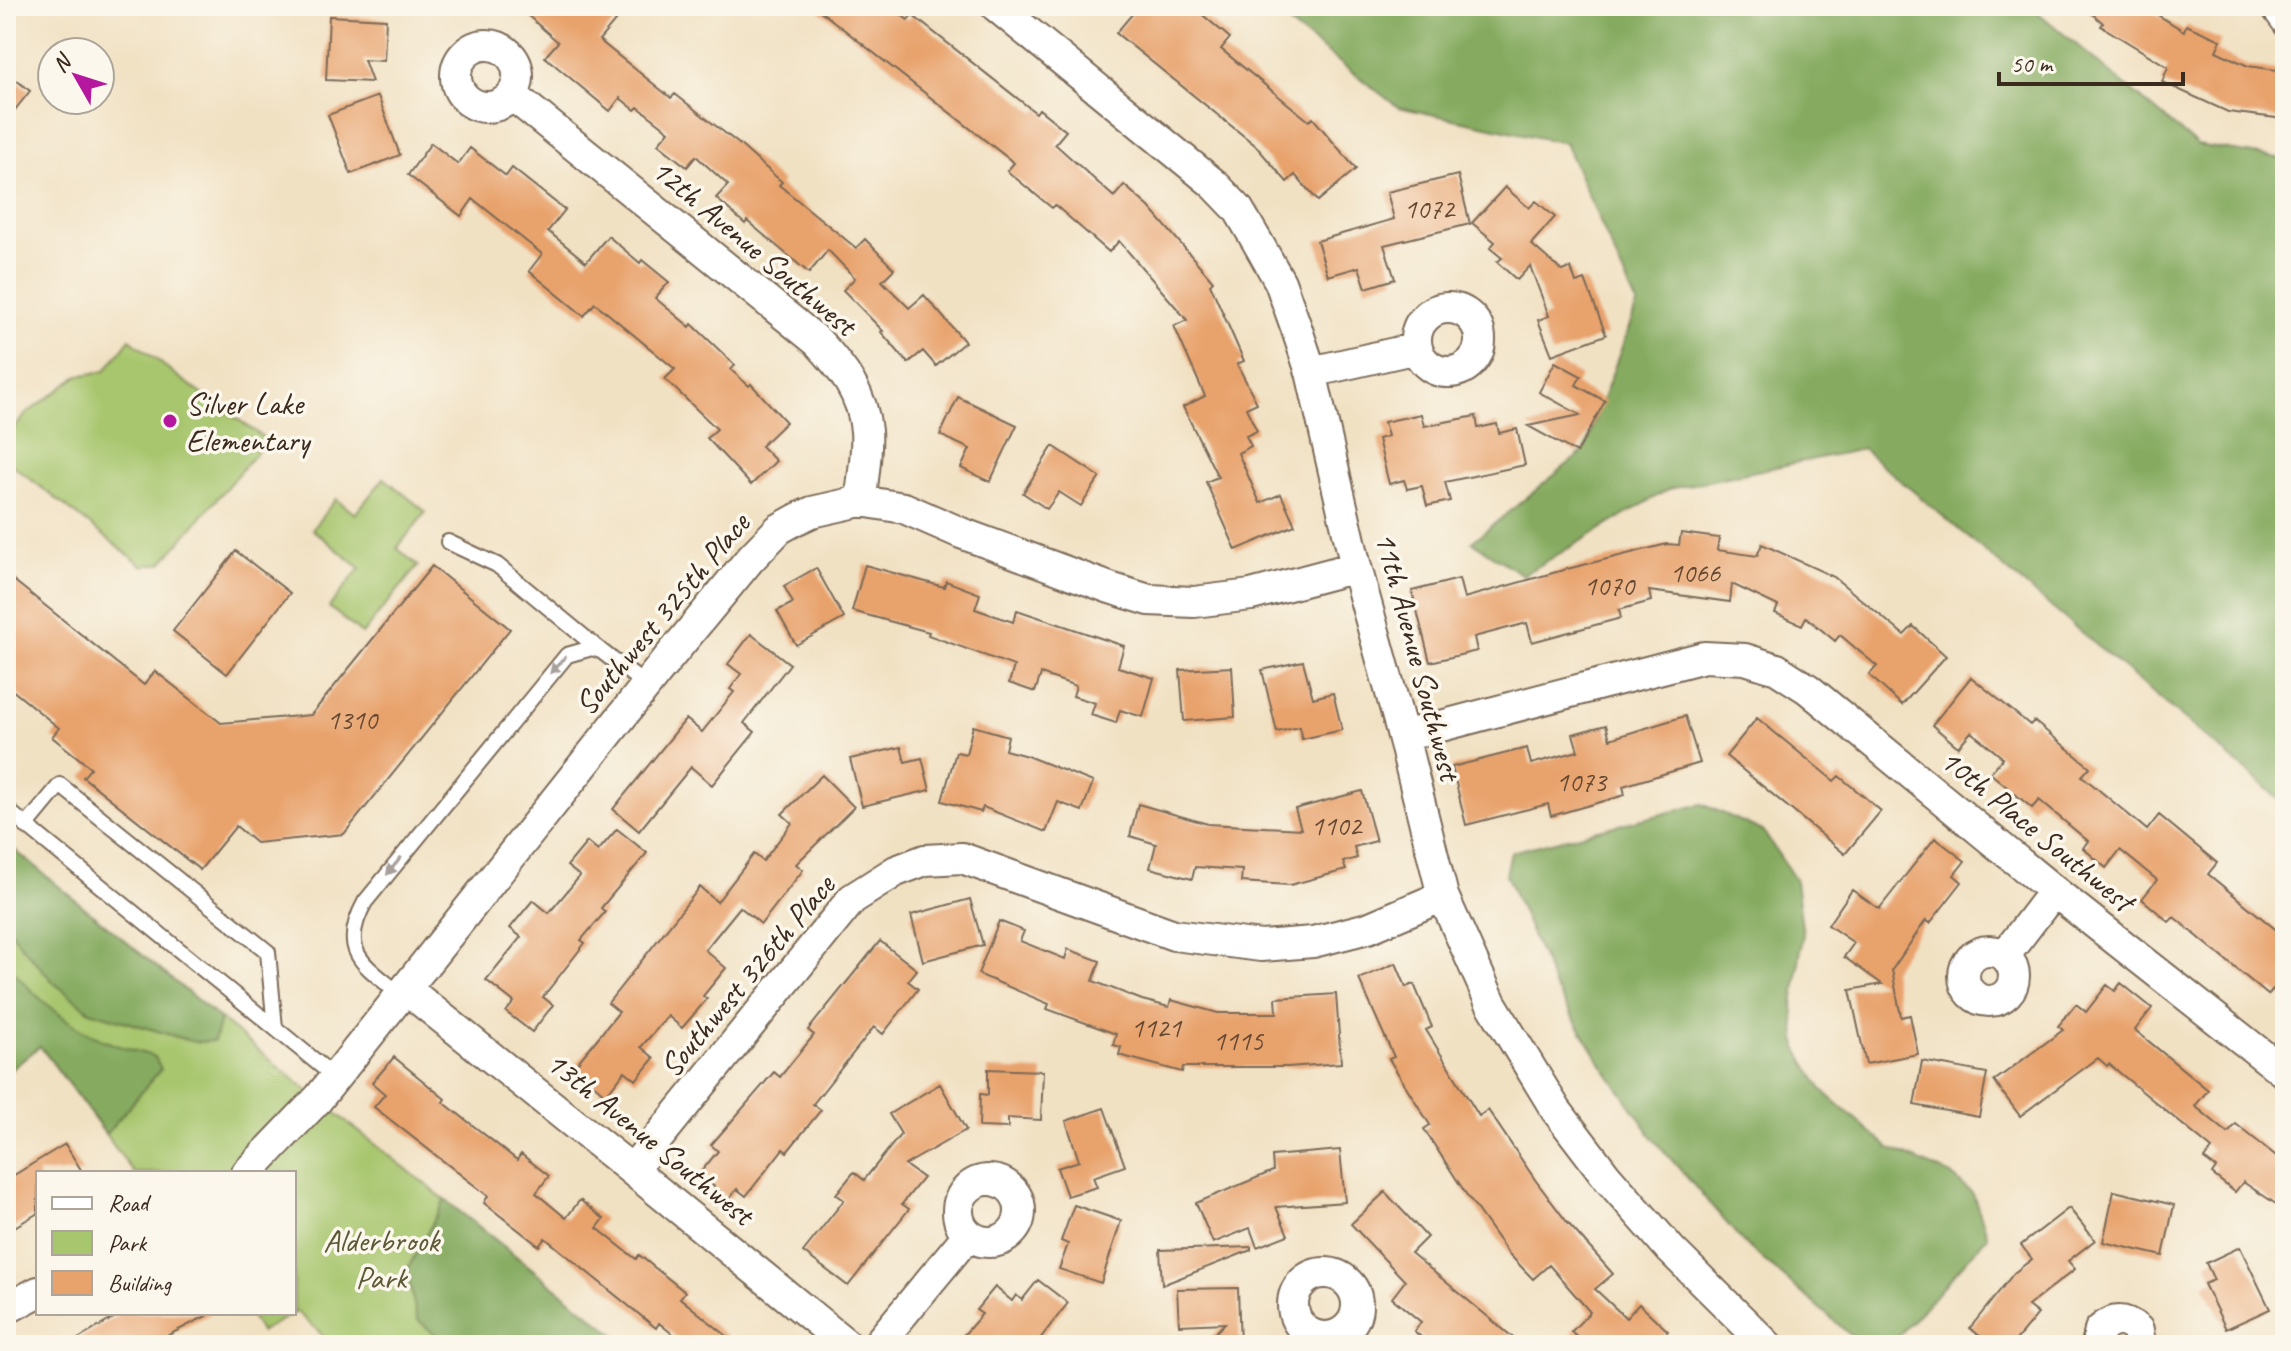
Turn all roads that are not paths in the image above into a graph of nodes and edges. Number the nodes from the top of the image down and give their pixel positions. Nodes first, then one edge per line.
1 (996, 6) edge
2 (2266, 6) edge
3 (2285, 32) edge
4 (512, 95) dead end
5 (1417, 348) dead end
6 (1311, 372) junction
7 (861, 501) junction
8 (448, 542) dead end
9 (1356, 567) junction
10 (601, 651) junction
11 (647, 686) junction
12 (1403, 736) junction
13 (6, 809) edge
14 (26, 826) junction
15 (2054, 891) junction
16 (1443, 896) junction
17 (2005, 955) dead end
18 (403, 992) junction
19 (275, 1028) junction
20 (2285, 1073) edge
21 (336, 1078) junction
22 (632, 1170) junction
23 (249, 1171) edge
24 (968, 1235) dead end
25 (36, 1293) edge
26 (6, 1309) edge
27 (847, 1345) edge
28 (877, 1345) edge
29 (1767, 1345) edge
30 (2097, 1345) edge
31 (2140, 1345) edge

1 - 6 street, 11th Avenue Southwest
2 - 3 lane
4 - 7 street, 12th Avenue Southwest
5 - 6 street
6 - 9 street, 11th Avenue Southwest
7 - 9 street, Southwest 325th Place
7 - 11 street, Southwest 325th Place
8 - 10 lane
9 - 12 street, 11th Avenue Southwest
10 - 11 lane
10 -> 18 lane
11 - 18 street, Southwest 325th Place
12 - 15 street, 10th Place Southwest
12 - 16 street, 11th Avenue Southwest
13 - 14 lane
14 - 19 lane
14 - 19 lane
15 - 17 street
15 - 20 street, 10th Place Southwest
16 - 22 street, Southwest 326th Place
16 - 29 street, 11th Avenue Southwest
18 - 21 street, Southwest 325th Place
18 - 22 street, 13th Avenue Southwest
19 - 21 lane
21 - 23 street, Southwest 325th Place
22 - 27 street, 13th Avenue Southwest
24 - 28 street
25 - 26 street
30 - 31 street

